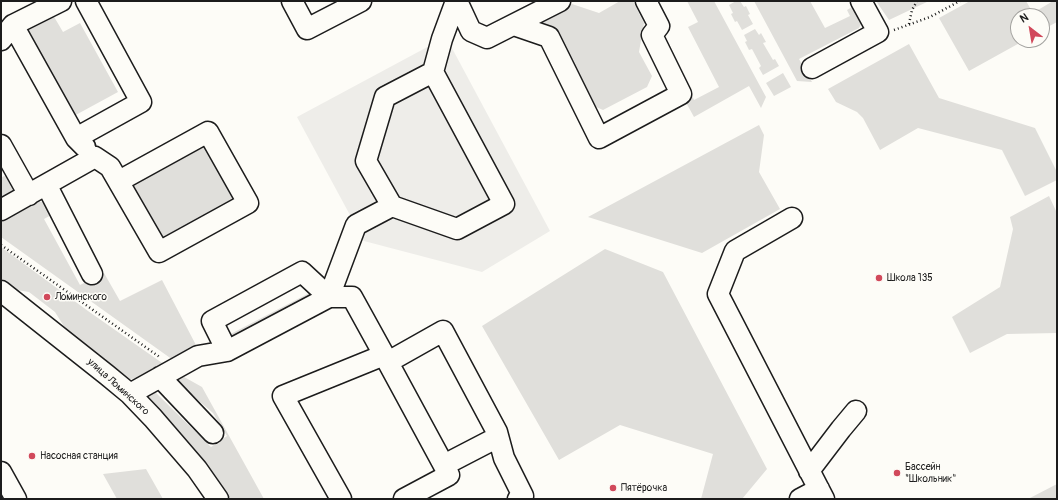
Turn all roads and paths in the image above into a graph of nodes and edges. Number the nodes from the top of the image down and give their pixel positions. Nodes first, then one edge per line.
1 (61, 1) edge
2 (86, 1) edge
3 (292, 1) edge
4 (361, 1) edge
5 (456, 1) edge
6 (560, 1) edge
7 (646, 1) edge
8 (861, 1) edge
9 (917, 1) edge
10 (960, 1) edge
11 (514, 25) junction
12 (909, 25) junction
13 (878, 32) junction
14 (7, 33) edge
15 (812, 68) dead end
16 (433, 72) junction
17 (76, 138) junction
18 (1, 145) edge
19 (95, 157) junction
20 (119, 181) junction
21 (46, 186) junction
22 (29, 195) junction
23 (392, 206) junction
24 (1, 210) edge
25 (792, 218) dead end
26 (1, 245) edge
27 (92, 274) dead end
28 (1, 291) edge
29 (329, 297) junction
30 (227, 351) junction
31 (386, 358) junction
32 (168, 373) junction
33 (130, 394) junction
34 (856, 411) dead end
35 (213, 433) dead end
36 (498, 437) junction
37 (444, 465) junction
38 (810, 471) junction
39 (1, 472) edge
40 (821, 494) edge
41 (16, 499) edge
42 (218, 499) edge
43 (341, 499) edge
44 (404, 499) edge
45 (518, 499) edge
46 (800, 499) edge

1 - 14 street
2 - 17 street
3 - 4 street
5 - 11 street
5 - 16 street
6 - 11 street
7 - 11 street
8 - 13 street
9 - 12 path
10 - 12 path
12 - 13 path
13 - 15 street
14 - 17 street
16 - 23 street
16 - 23 street
17 - 19 street
18 - 22 street
19 - 20 street
19 - 21 street
20 - 20 street
21 - 22 street
21 - 27 street
22 - 24 street
23 - 29 street
25 - 38 street
26 - 32 path
28 - 33 street, улица Ломинского
29 - 30 street
29 - 30 street
29 - 31 street
30 - 32 street
31 - 36 street
31 - 37 street
31 - 43 street
32 - 33 street
32 - 35 street
33 - 42 street, улица Ломинского
34 - 38 street
36 - 37 street
36 - 45 street
37 - 44 street
38 - 40 street
39 - 41 street
40 - 46 street

